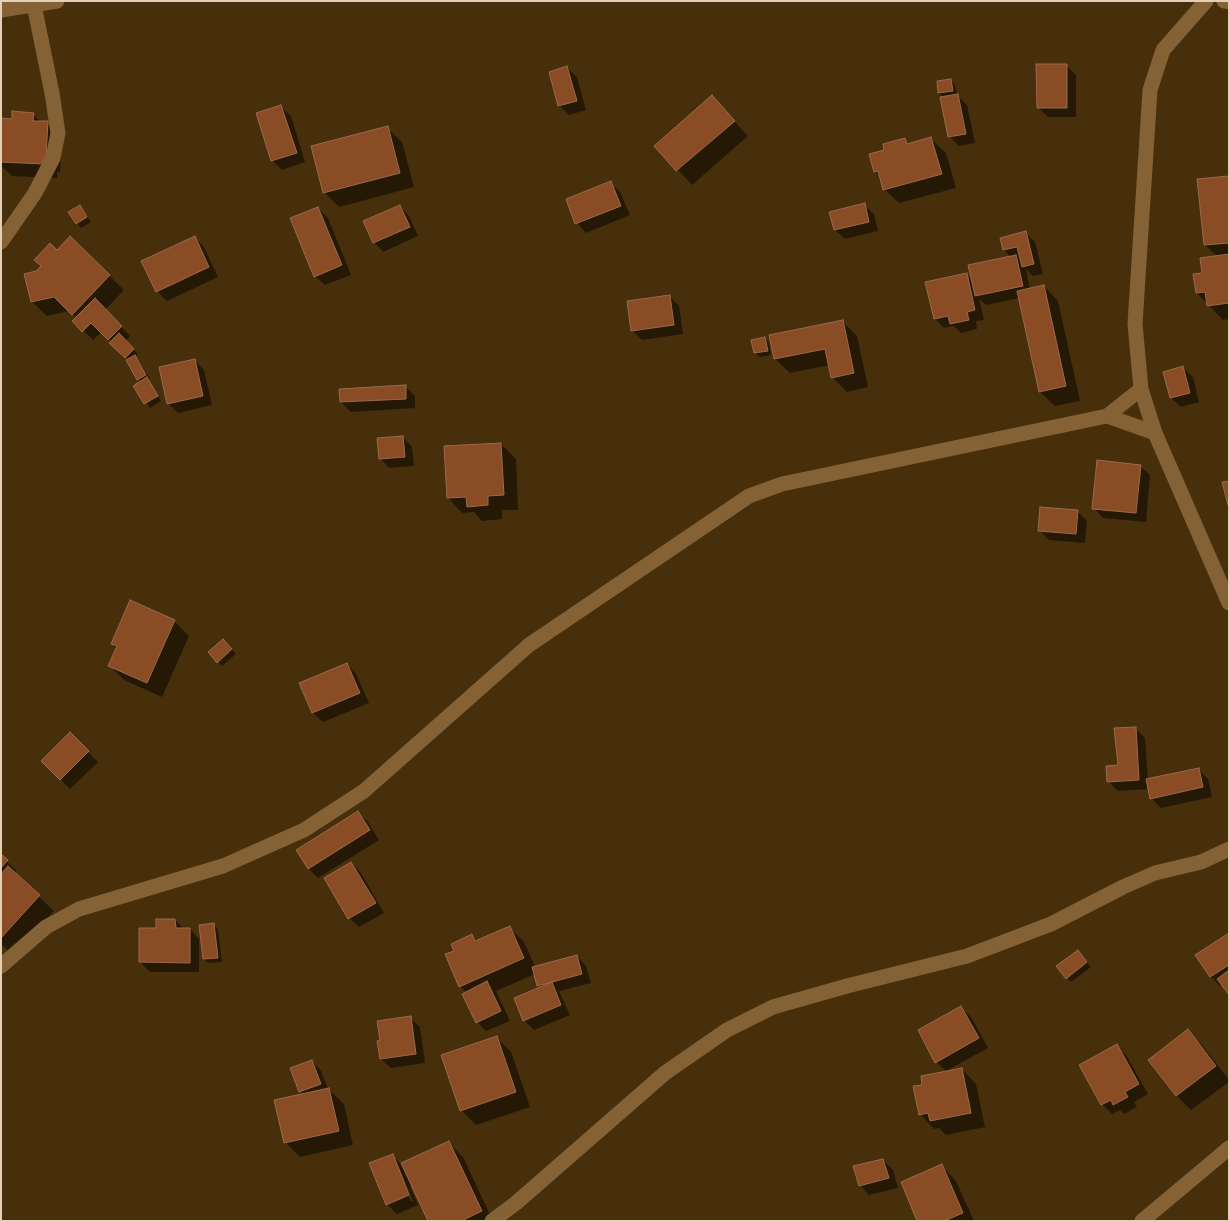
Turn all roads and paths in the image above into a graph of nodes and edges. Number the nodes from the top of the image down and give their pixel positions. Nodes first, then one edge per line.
1 (57, 1) edge
2 (1206, 1) edge
3 (1224, 1) edge
4 (1229, 2) edge
5 (34, 5) junction
6 (1, 10) edge
7 (1, 242) edge
8 (1141, 389) junction
9 (1106, 416) junction
10 (1155, 433) junction
11 (1229, 603) edge
12 (1229, 849) edge
13 (1, 966) edge
14 (1229, 1148) edge
15 (492, 1221) edge
16 (1142, 1221) edge

1 - 5 street
2 - 8 street
3 - 4 street
5 - 6 street
5 - 7 street
8 - 9 street
8 - 10 street
9 - 10 street
9 - 13 street
10 - 11 street
12 - 15 street
14 - 16 street

